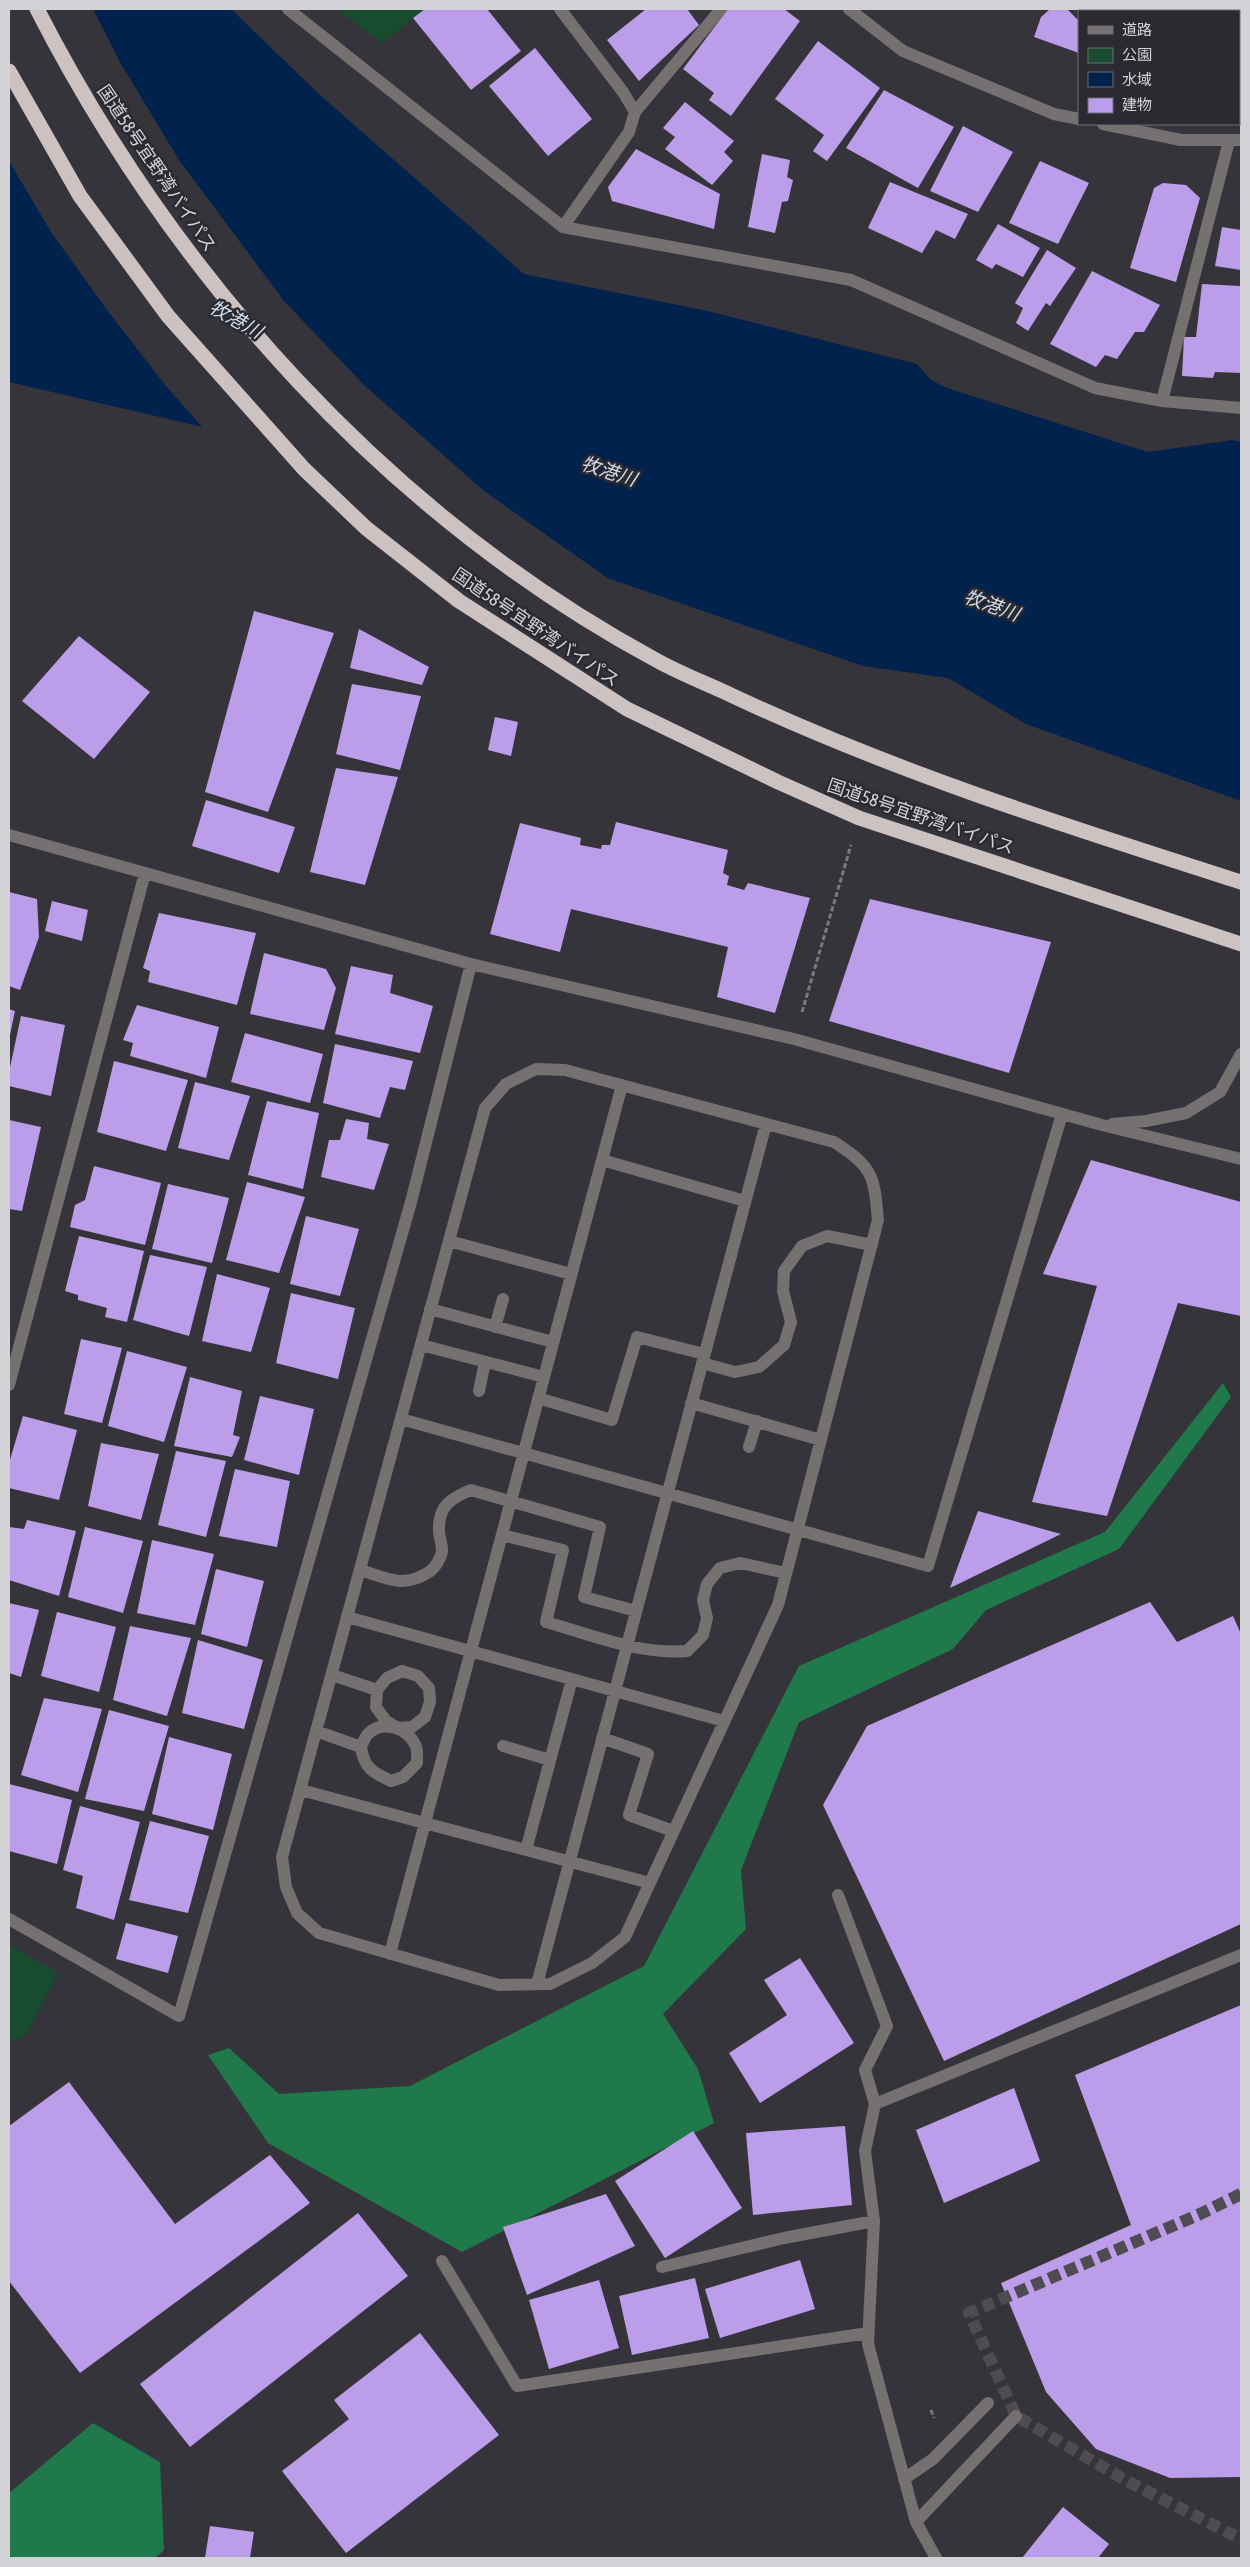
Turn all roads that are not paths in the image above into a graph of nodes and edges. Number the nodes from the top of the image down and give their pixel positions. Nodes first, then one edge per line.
1 (37, 9) edge
2 (288, 9) edge
3 (560, 9) edge
4 (721, 9) edge
5 (849, 9) edge
6 (9, 71) edge
7 (635, 112) junction
8 (1078, 119) edge
9 (1108, 125) edge
10 (1235, 141) edge
11 (563, 227) junction
12 (1162, 401) junction
13 (1241, 408) edge
14 (9, 835) edge
15 (145, 873) junction
16 (1241, 882) edge
17 (1241, 944) edge
18 (471, 964) junction
19 (1241, 1054) edge
20 (622, 1086) junction
21 (1062, 1114) junction
22 (766, 1124) junction
23 (1102, 1125) junction
24 (1241, 1159) edge
25 (602, 1160) junction
26 (745, 1201) junction
27 (449, 1241) junction
28 (872, 1245) junction
29 (571, 1274) junction
30 (503, 1299) dead end
31 (430, 1309) junction
32 (495, 1327) junction
33 (553, 1342) junction
34 (421, 1345) junction
35 (703, 1359) junction
36 (485, 1362) junction
37 (544, 1377) junction
38 (9, 1385) edge
39 (479, 1391) dead end
40 (538, 1398) junction
41 (691, 1403) junction
42 (401, 1418) junction
43 (757, 1421) junction
44 (821, 1440) junction
45 (749, 1447) dead end
46 (524, 1452) junction
47 (667, 1492) junction
48 (511, 1501) junction
49 (798, 1528) junction
50 (502, 1535) junction
51 (360, 1570) junction
52 (786, 1573) junction
53 (636, 1611) junction
54 (347, 1616) junction
55 (627, 1646) junction
56 (470, 1651) junction
57 (332, 1675) junction
58 (572, 1679) junction
59 (377, 1690) junction
60 (614, 1691) junction
61 (724, 1721) junction
62 (398, 1728) junction
63 (316, 1731) junction
64 (602, 1738) junction
65 (503, 1746) dead end
66 (361, 1747) junction
67 (550, 1760) junction
68 (300, 1790) junction
69 (425, 1824) junction
70 (673, 1832) junction
71 (526, 1850) junction
72 (569, 1862) junction
73 (650, 1883) junction
74 (838, 1895) dead end
75 (9, 1919) edge
76 (390, 1954) junction
77 (1241, 1955) edge
78 (537, 1984) junction
79 (875, 2104) junction
80 (874, 2221) junction
81 (442, 2261) dead end
82 (662, 2267) dead end
83 (868, 2333) junction
84 (988, 2403) dead end
85 (1016, 2416) dead end
86 (904, 2479) junction
87 (916, 2522) junction
88 (936, 2558) edge

1 - 16 highway, 国道58号宜野湾バイパス
2 - 11 street
3 - 7 street
4 - 7 street
5 - 8 street
6 - 17 highway, 国道58号宜野湾バイパス
7 - 11 street
9 - 10 street
10 - 12 street
11 - 12 street
12 - 13 street
14 - 15 street
15 - 18 street
15 - 38 street
18 - 21 street
18 - 75 street
19 - 23 street
20 - 22 street
20 - 25 street
20 - 27 street
21 - 23 street
21 - 49 street
22 - 26 street
22 - 28 street
23 - 24 street
25 - 26 street
25 - 29 street
26 - 35 street
27 - 29 street
27 - 31 street
28 - 35 street
28 - 44 street
29 - 33 street
30 - 32 street
31 - 32 street
31 - 34 street
32 - 33 street
33 - 37 street
34 - 36 street
34 - 42 street
35 - 40 street
35 - 41 street
36 - 37 street
36 - 39 street
37 - 40 street
40 - 46 street
41 - 43 street
41 - 47 street
42 - 46 street
42 - 51 street
43 - 44 street
43 - 45 street
44 - 49 street
46 - 47 street
46 - 48 street
47 - 49 street
47 - 53 street
48 - 50 street
48 - 51 street
48 - 53 street
49 - 52 street
50 - 55 street
50 - 56 street
51 - 54 street
52 - 55 street
52 - 61 street
53 - 55 street
54 - 56 street
54 - 57 street
55 - 60 street
56 - 58 street
56 - 69 street
57 - 59 street
57 - 63 street
58 - 60 street
58 - 67 street
59 - 62 street
59 - 62 street
60 - 61 street
60 - 64 street
61 - 70 street
62 - 66 street
62 - 66 street
63 - 66 street
63 - 68 street
64 - 70 street
64 - 72 street
65 - 67 street
67 - 71 street
68 - 69 street
68 - 76 street
69 - 71 street
69 - 76 street
70 - 73 street
71 - 72 street
72 - 73 street
72 - 78 street
73 - 78 street
74 - 79 street
76 - 78 street
77 - 79 street
79 - 80 street
80 - 82 street
80 - 83 street
81 - 83 street
83 - 86 street
84 - 86 street
85 - 87 street
86 - 87 street
87 - 88 street

